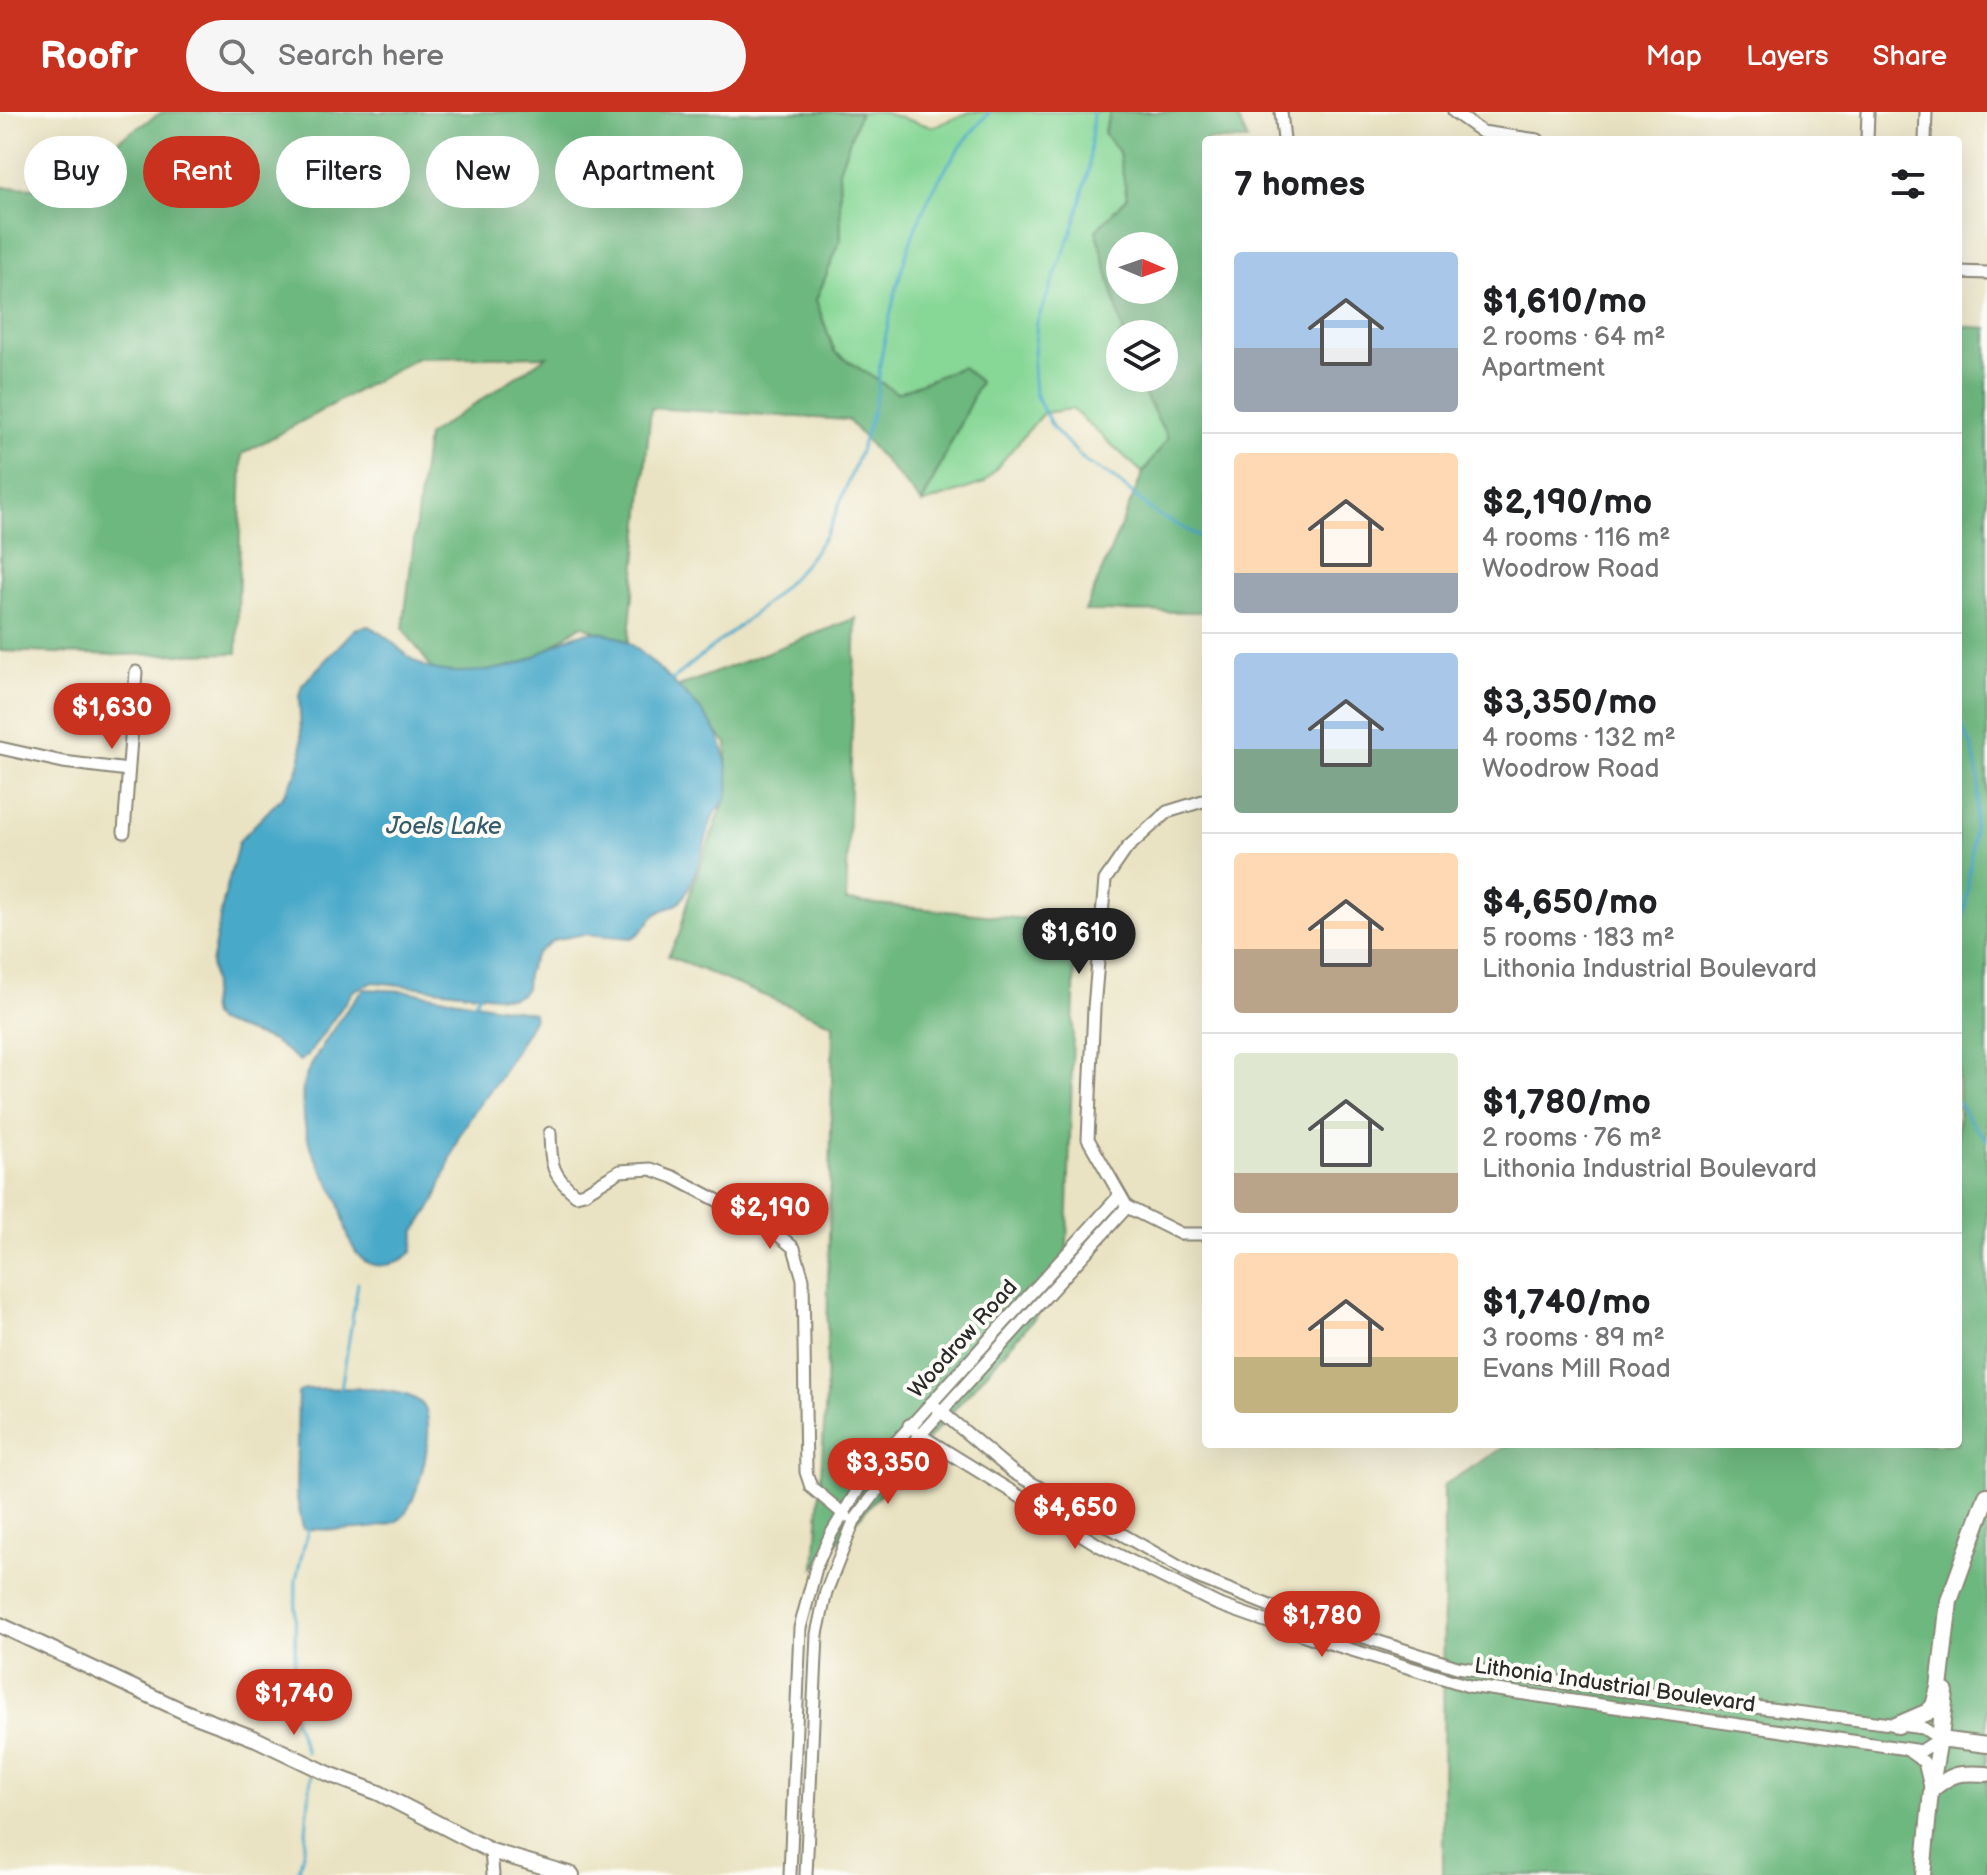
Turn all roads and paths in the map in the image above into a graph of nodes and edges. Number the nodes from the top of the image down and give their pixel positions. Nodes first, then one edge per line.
1 (1281, 112) edge
2 (1454, 112) edge
3 (1868, 112) edge
4 (1926, 112) edge
5 (1284, 136) edge
6 (1510, 136) edge
7 (1867, 136) edge
8 (1925, 136) edge
9 (1962, 272) edge
10 (1987, 273) edge
11 (136, 672) dead end
12 (0, 748) edge
13 (128, 770) junction
14 (1202, 801) edge
15 (124, 832) dead end
16 (550, 1133) dead end
17 (1120, 1195) junction
18 (1127, 1207) junction
19 (1202, 1234) edge
20 (931, 1403) junction
21 (941, 1413) junction
22 (909, 1425) junction
23 (920, 1435) junction
24 (1987, 1496) edge
25 (841, 1513) junction
26 (854, 1521) junction
27 (1962, 1568) junction
28 (0, 1625) edge
29 (1898, 1725) junction
30 (1940, 1739) junction
31 (1987, 1745) edge
32 (1902, 1748) junction
33 (1987, 1774) edge
34 (1931, 1791) junction
35 (491, 1851) junction
36 (493, 1875) edge
37 (572, 1875) edge
38 (790, 1875) edge
39 (806, 1875) edge
40 (1923, 1875) edge

1 - 5 street
2 - 6 street
3 - 7 street
4 - 8 street
9 - 10 street
11 - 13 street
12 - 13 street
13 - 15 street
14 - 17 street
16 - 25 street
17 - 18 street
17 - 20 street, Woodrow Road
18 - 19 street
18 - 21 street, Woodrow Road
20 - 21 street, Lithonia Industrial Boulevard
20 - 22 street, Woodrow Road
21 - 23 street, Woodrow Road
21 - 29 street, Lithonia Industrial Boulevard
22 - 23 street, Lithonia Industrial Boulevard
22 - 25 street, Woodrow Road
23 - 26 street, Woodrow Road
23 - 32 street, Lithonia Industrial Boulevard
24 - 27 highway
25 - 26 street
25 - 38 street, Woodrow Road
26 - 39 street, Woodrow Road
27 - 29 highway
27 - 30 highway
28 - 35 main road
29 - 30 street, Lithonia Industrial Boulevard
30 - 31 main road, Lithonia Industrial Boulevard
30 - 32 street, Lithonia Industrial Boulevard
30 - 34 main road
32 - 34 street
33 - 34 main road
34 - 40 main road
35 - 36 street
35 - 37 main road

